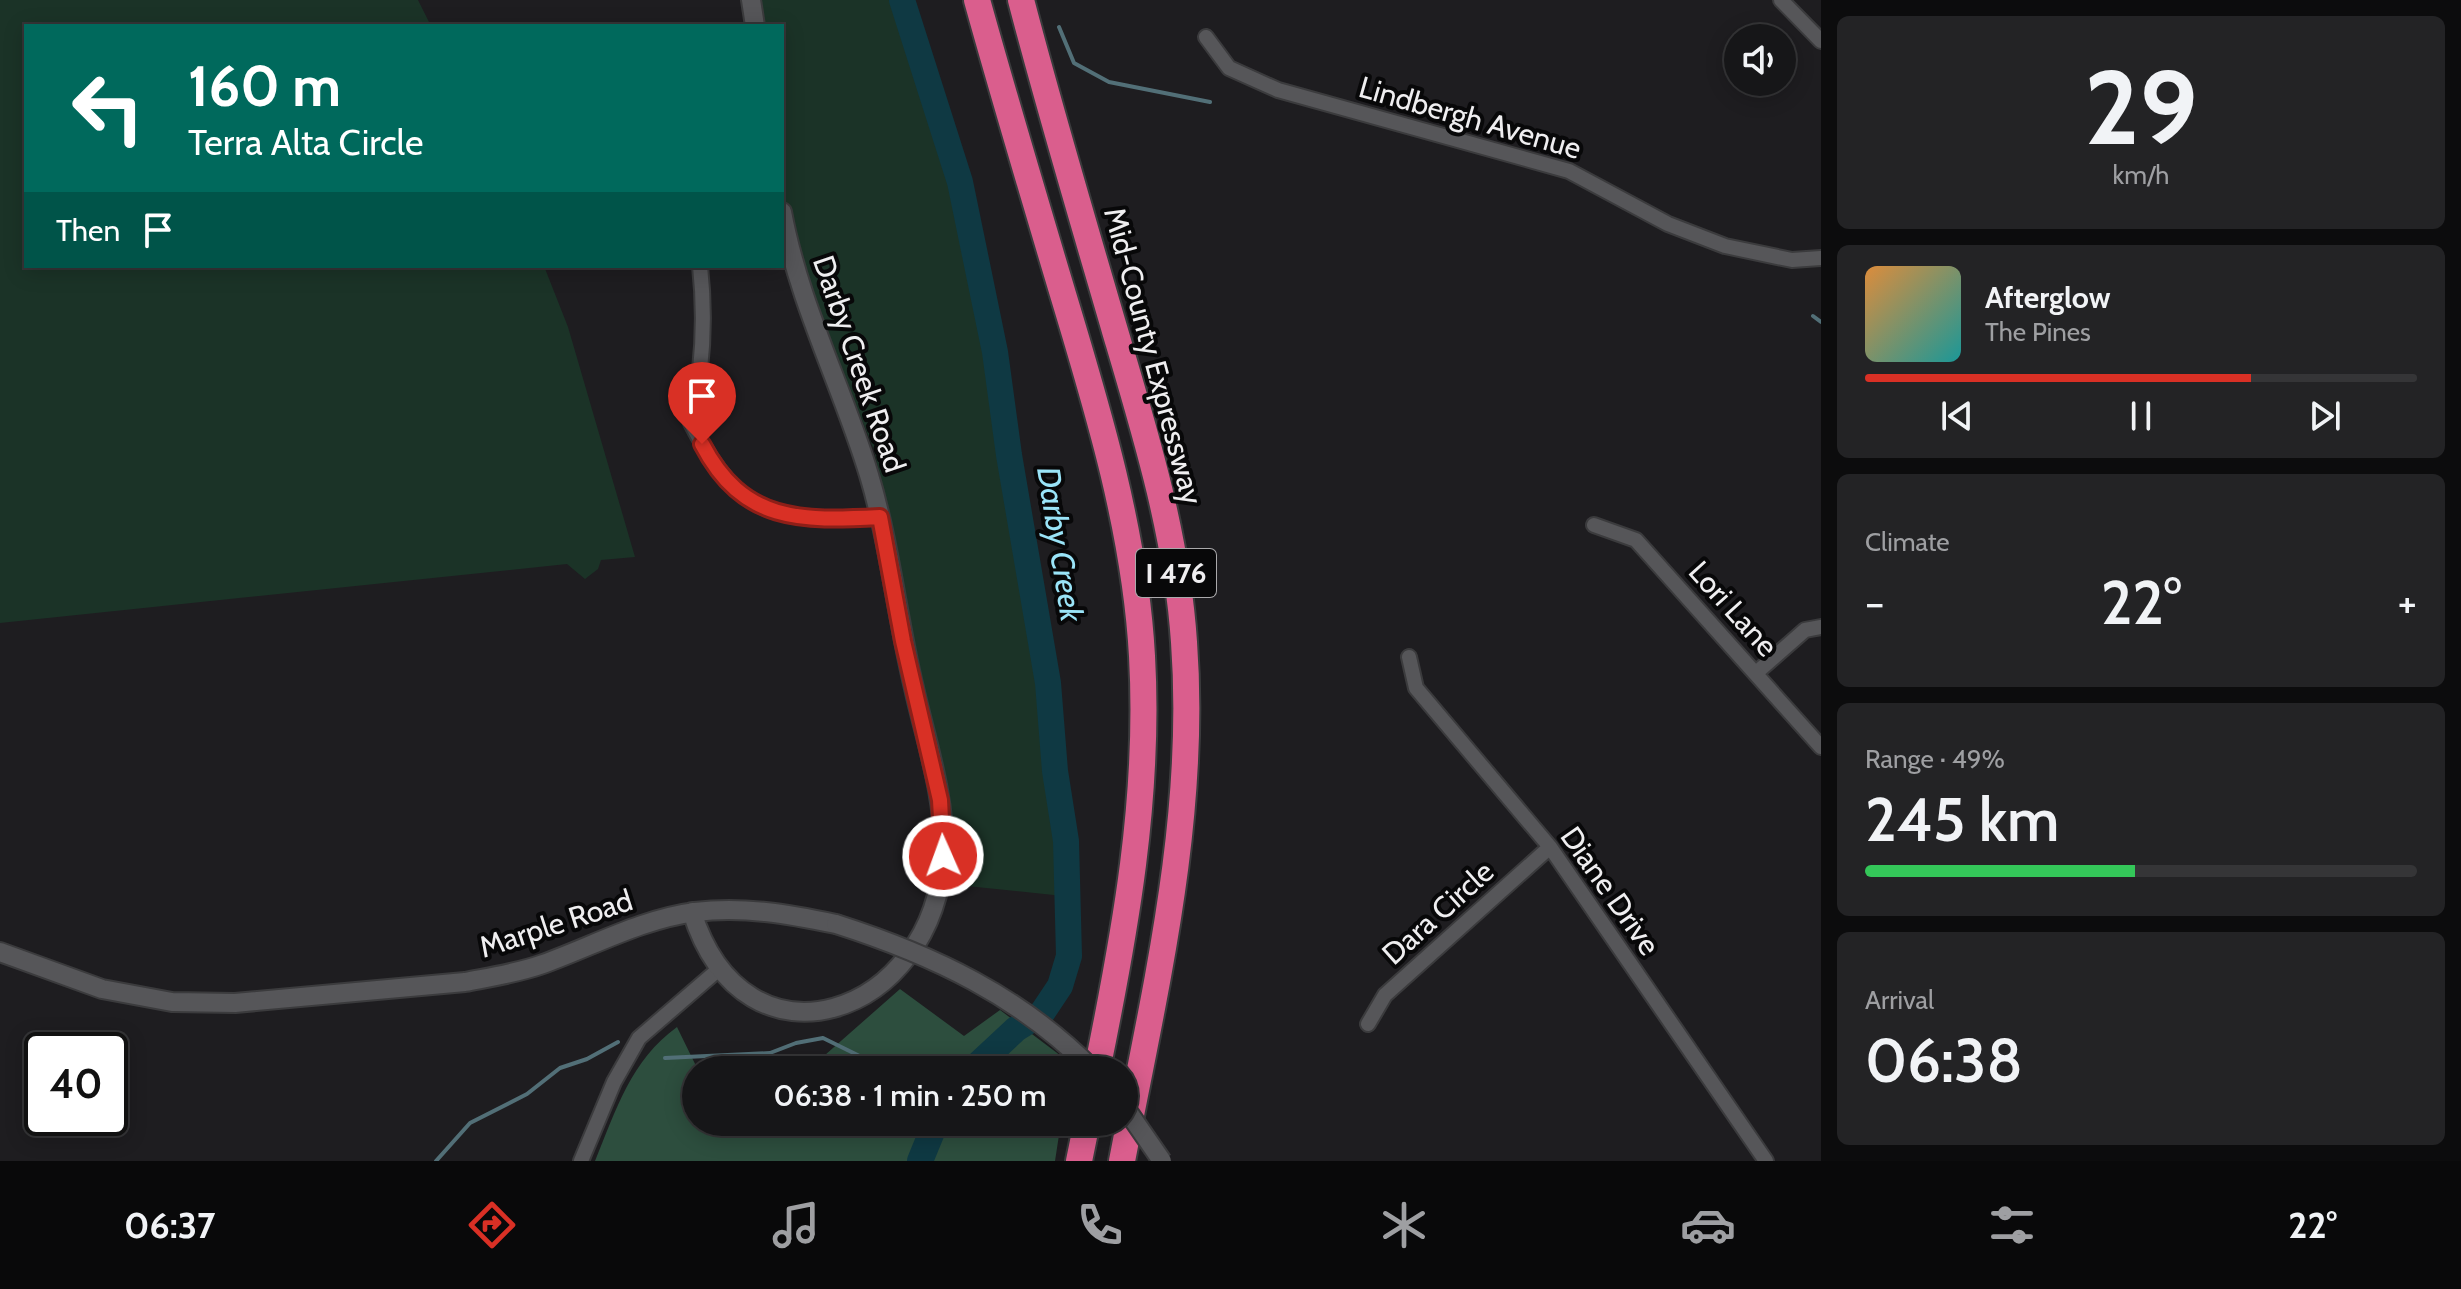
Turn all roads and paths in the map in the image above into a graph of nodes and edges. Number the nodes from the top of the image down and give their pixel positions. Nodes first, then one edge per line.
1 (751, 0) edge
2 (977, 0) edge
3 (1021, 0) edge
4 (1781, 0) edge
5 (755, 24) edge
6 (1206, 37) dead end
7 (1821, 41) edge
8 (784, 220) edge
9 (1821, 258) edge
10 (700, 268) edge
11 (880, 517) junction
12 (1594, 525) dead end
13 (1821, 627) edge
14 (1409, 657) dead end
15 (1756, 673) junction
16 (1821, 747) edge
17 (1550, 847) junction
18 (692, 912) junction
19 (0, 952) edge
20 (719, 969) junction
21 (1368, 1024) dead end
22 (1079, 1056) edge
23 (1098, 1056) edge
24 (1138, 1126) edge
25 (1084, 1136) edge
26 (581, 1161) edge
27 (1079, 1161) edge
28 (1122, 1161) edge
29 (1162, 1161) edge
30 (1766, 1161) edge

1 - 5 street
2 - 23 highway, I 476
3 - 28 highway, Mid-County Expressway / I 476
4 - 7 street
6 - 9 street, Lindbergh Avenue
8 - 11 street, Darby Creek Road
10 - 11 street
11 - 20 street, Darby Creek Road
12 - 15 street, Lori Lane
13 - 15 street
14 - 17 street, Diane Drive
15 - 16 street, Lori Lane
17 - 21 street, Dara Circle
17 - 30 street, Diane Drive
18 - 19 street, Marple Road
18 - 20 street, Darby Creek Road
18 - 22 street, Marple Road, bridge
20 - 26 street
24 - 29 street, bridge
25 - 27 highway

